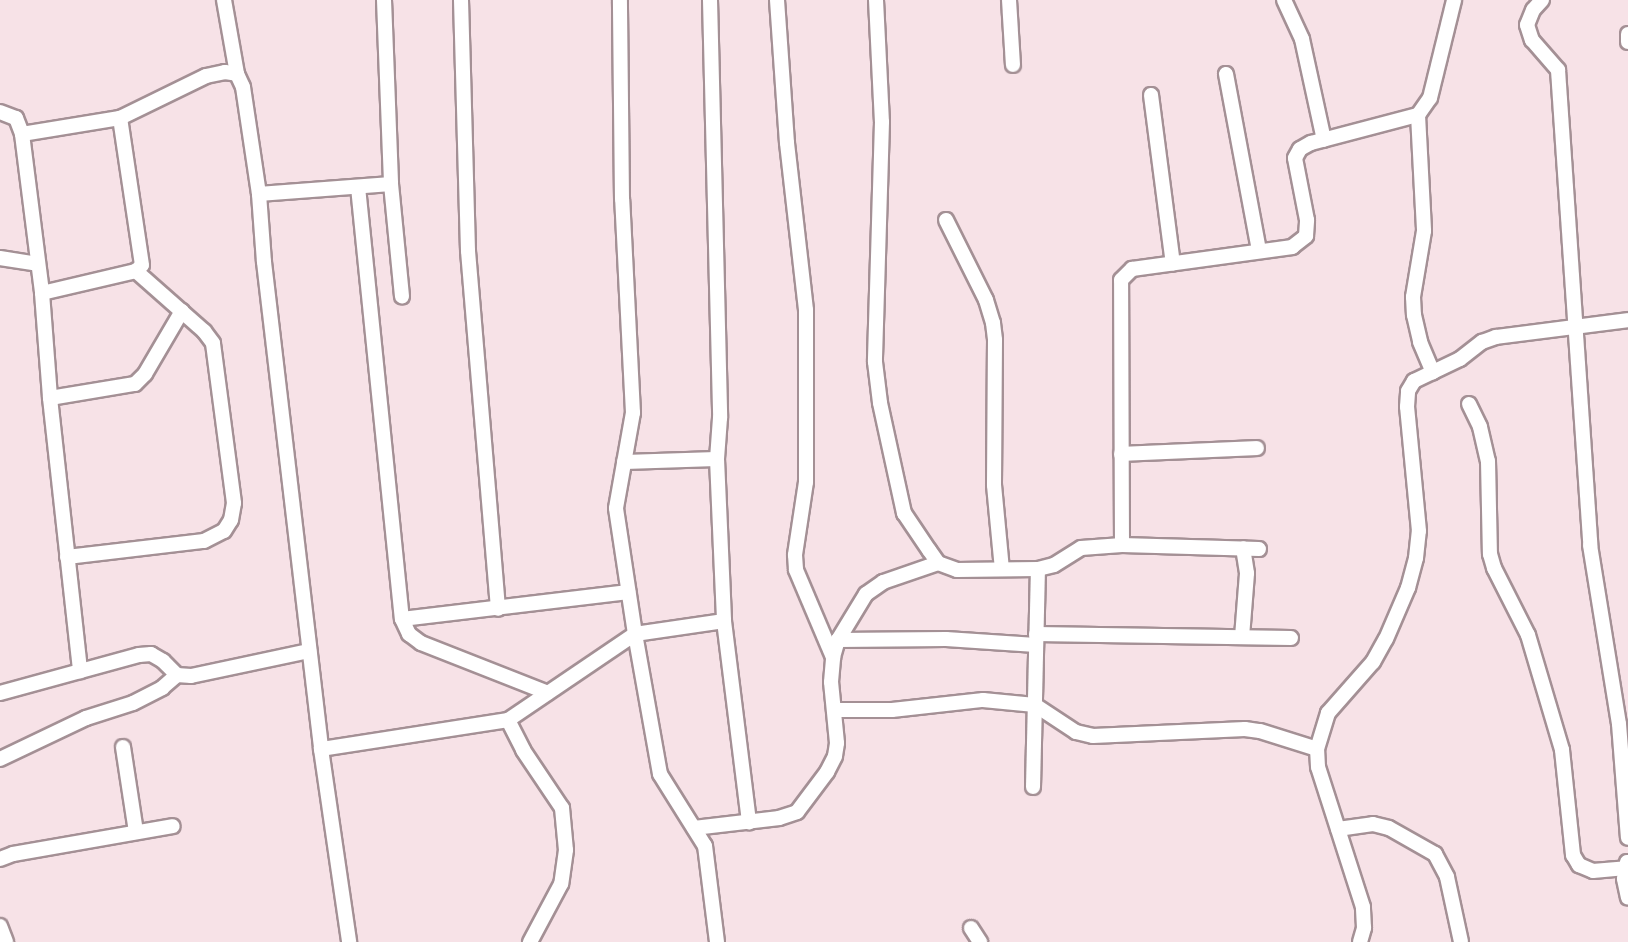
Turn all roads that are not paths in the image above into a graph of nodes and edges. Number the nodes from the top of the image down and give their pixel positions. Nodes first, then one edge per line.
1 (224, 0) edge
2 (384, 0) edge
3 (461, 0) edge
4 (620, 0) edge
5 (710, 0) edge
6 (777, 0) edge
7 (876, 0) edge
8 (1009, 0) edge
9 (1284, 0) edge
10 (1454, 0) edge
11 (1542, 0) edge
12 (1628, 34) edge
13 (1628, 42) edge
14 (1013, 65) dead end
15 (237, 74) junction
16 (1226, 74) dead end
17 (1151, 95) dead end
18 (0, 112) edge
19 (1418, 115) junction
20 (120, 118) junction
21 (22, 134) junction
22 (1324, 140) junction
23 (391, 184) junction
24 (358, 187) junction
25 (259, 194) junction
26 (946, 220) dead end
27 (1259, 252) junction
28 (0, 258) edge
29 (38, 264) junction
30 (1173, 264) junction
31 (136, 271) junction
32 (42, 293) junction
33 (402, 296) dead end
34 (182, 311) junction
35 (1628, 320) edge
36 (1576, 327) junction
37 (1433, 372) junction
38 (50, 398) junction
39 (1469, 404) dead end
40 (1257, 448) dead end
41 (1121, 454) junction
42 (717, 459) junction
43 (624, 462) junction
44 (1122, 544) junction
45 (1244, 548) junction
46 (1259, 549) dead end
47 (67, 556) junction
48 (938, 563) junction
49 (1002, 569) junction
50 (1038, 569) junction
51 (628, 592) junction
52 (498, 609) junction
53 (402, 619) junction
54 (723, 621) junction
55 (635, 634) junction
56 (1242, 637) junction
57 (1292, 638) dead end
58 (1036, 639) junction
59 (838, 640) junction
60 (309, 651) junction
61 (832, 657) junction
62 (80, 671) junction
63 (177, 675) junction
64 (0, 693) edge
65 (548, 693) junction
66 (1035, 705) junction
67 (834, 710) junction
68 (508, 720) junction
69 (1623, 724) edge
70 (123, 747) dead end
71 (321, 749) junction
72 (1317, 749) junction
73 (0, 759) edge
74 (1033, 787) dead end
75 (749, 822) junction
76 (173, 826) dead end
77 (694, 828) junction
78 (1338, 829) junction
79 (136, 832) junction
80 (1628, 838) edge
81 (0, 859) edge
82 (1627, 864) edge
83 (1628, 898) edge
84 (0, 926) edge
85 (971, 928) dead end
86 (6, 942) edge
87 (349, 942) edge
88 (530, 942) edge
89 (717, 942) edge
90 (980, 942) edge
91 (1360, 942) edge
92 (1461, 942) edge

1 - 15 street
2 - 23 street
3 - 52 street
4 - 43 street
5 - 42 street
6 - 61 street
7 - 48 street
8 - 14 street
9 - 22 street
10 - 19 street
11 - 36 street
12 - 13 street
15 - 20 street
15 - 25 street
16 - 27 street
17 - 30 street
18 - 21 street
19 - 22 street
19 - 37 street
20 - 21 street
20 - 31 street
21 - 29 street
22 - 27 street
23 - 24 street
23 - 33 street
24 - 25 street
24 - 53 street
25 - 60 street
26 - 49 street
27 - 30 street
28 - 29 street
29 - 32 street
30 - 41 street
31 - 32 street
31 - 34 street
32 - 38 street
34 - 38 street
34 - 47 street
35 - 36 street
36 - 37 street
36 - 69 street
37 - 72 street
38 - 47 street
39 - 82 street
40 - 41 street
41 - 44 street
42 - 43 street
42 - 54 street
43 - 51 street
44 - 45 street
44 - 50 street
45 - 46 street
45 - 56 street
47 - 62 street
48 - 49 street
48 - 59 street
49 - 50 street
50 - 58 street
51 - 52 street
51 - 55 street
52 - 53 street
53 - 65 street
54 - 55 street
54 - 75 street
55 - 65 street
55 - 77 street
56 - 57 street
56 - 58 street
58 - 59 street
58 - 66 street
59 - 61 street
60 - 63 street
60 - 71 street
61 - 67 street
62 - 63 street
62 - 64 street
63 - 73 street
65 - 68 street
66 - 67 street
66 - 72 street
66 - 74 street
67 - 75 street
68 - 71 street
68 - 88 street
69 - 80 street
70 - 79 street
71 - 87 street
72 - 78 street
75 - 77 street
76 - 79 street
77 - 89 street
78 - 91 street
78 - 92 street
79 - 81 street
82 - 83 street
84 - 86 street
85 - 90 street

